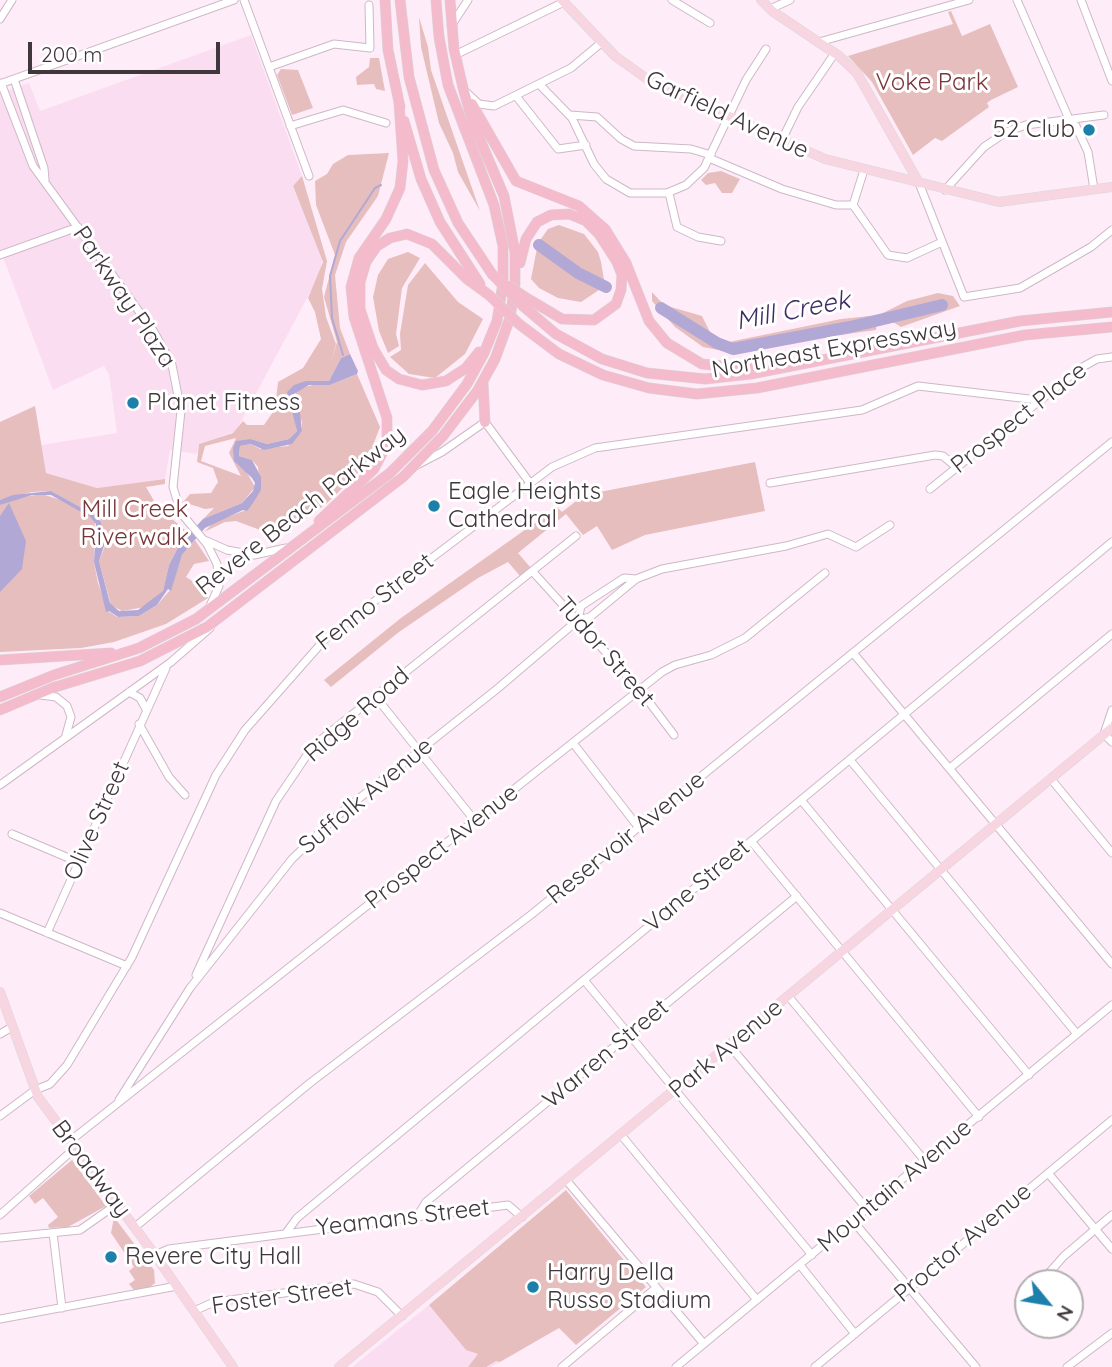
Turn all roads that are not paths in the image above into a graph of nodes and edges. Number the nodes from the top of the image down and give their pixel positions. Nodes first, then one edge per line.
1 (12, 0) edge
2 (234, 0) edge
3 (244, 0) edge
4 (385, 0) edge
5 (400, 0) edge
6 (436, 0) edge
7 (450, 0) edge
8 (468, 0) edge
9 (672, 0) edge
10 (761, 0) edge
11 (790, 0) edge
12 (969, 0) edge
13 (1017, 0) edge
14 (1082, 0) edge
15 (563, 1) edge
16 (369, 5) dead end
17 (770, 9) junction
18 (0, 19) edge
19 (710, 23) dead end
20 (451, 26) junction
21 (819, 42) junction
22 (601, 43) junction
23 (766, 49) dead end
24 (835, 53) junction
25 (455, 55) junction
26 (1109, 64) edge
27 (268, 67) junction
28 (14, 79) junction
29 (1112, 81) edge
30 (0, 84) edge
31 (539, 84) junction
32 (463, 88) junction
33 (516, 96) junction
34 (399, 103) junction
35 (570, 115) junction
36 (1104, 115) dead end
37 (728, 118) junction
38 (1069, 119) junction
39 (386, 123) dead end
40 (290, 126) junction
41 (781, 142) junction
42 (586, 145) junction
43 (710, 156) junction
44 (864, 170) junction
45 (309, 176) dead end
46 (45, 180) junction
47 (919, 183) junction
48 (1112, 187) edge
49 (1094, 189) junction
50 (945, 190) junction
51 (669, 193) junction
52 (853, 205) junction
53 (78, 227) junction
54 (1112, 230) edge
55 (721, 241) dead end
56 (942, 242) junction
57 (0, 255) edge
58 (515, 284) junction
59 (489, 295) junction
60 (524, 302) junction
61 (1112, 312) edge
62 (496, 321) junction
63 (1112, 327) edge
64 (1112, 357) edge
65 (771, 370) junction
66 (484, 379) junction
67 (1038, 400) junction
68 (485, 422) junction
69 (1112, 442) edge
70 (416, 465) junction
71 (956, 466) junction
72 (530, 483) junction
73 (770, 483) dead end
74 (930, 488) dead end
75 (890, 525) dead end
76 (576, 536) dead end
77 (202, 537) junction
78 (299, 542) junction
79 (1112, 542) edge
80 (533, 572) junction
81 (825, 573) dead end
82 (636, 579) junction
83 (240, 603) junction
84 (201, 616) junction
85 (578, 620) junction
86 (1112, 634) edge
87 (139, 648) junction
88 (854, 654) junction
89 (0, 660) edge
90 (171, 662) junction
91 (640, 690) junction
92 (129, 692) junction
93 (375, 696) junction
94 (0, 697) edge
95 (26, 698) junction
96 (0, 709) edge
97 (146, 709) junction
98 (1112, 710) edge
99 (904, 713) junction
100 (139, 724) junction
101 (1108, 731) edge
102 (66, 735) junction
103 (674, 735) dead end
104 (1112, 742) edge
105 (573, 743) junction
106 (419, 752) junction
107 (850, 760) junction
108 (950, 768) junction
109 (1051, 779) junction
110 (0, 785) edge
111 (185, 795) dead end
112 (800, 800) junction
113 (475, 821) junction
114 (997, 824) junction
115 (639, 828) junction
116 (12, 834) dead end
117 (751, 841) junction
118 (1112, 853) edge
119 (78, 862) junction
120 (942, 869) junction
121 (797, 896) junction
122 (892, 911) junction
123 (0, 913) edge
124 (47, 933) junction
125 (843, 952) junction
126 (1112, 964) edge
127 (127, 966) junction
128 (584, 980) junction
129 (190, 988) junction
130 (0, 992) edge
131 (789, 997) junction
132 (1112, 1005) edge
133 (12, 1027) junction
134 (0, 1034) edge
135 (1077, 1034) junction
136 (629, 1035) junction
137 (730, 1046) junction
138 (1028, 1075) junction
139 (35, 1090) junction
140 (676, 1091) junction
141 (115, 1107) junction
142 (0, 1116) edge
143 (979, 1116) junction
144 (1112, 1120) edge
145 (621, 1136) junction
146 (73, 1145) junction
147 (925, 1161) junction
148 (1048, 1172) junction
149 (567, 1181) junction
150 (117, 1204) junction
151 (867, 1209) junction
152 (0, 1215) edge
153 (418, 1215) junction
154 (1112, 1215) edge
155 (522, 1217) junction
156 (853, 1221) junction
157 (135, 1227) junction
158 (1096, 1229) junction
159 (53, 1233) junction
160 (286, 1233) junction
161 (0, 1238) edge
162 (1112, 1248) edge
163 (155, 1255) junction
164 (812, 1255) junction
165 (800, 1265) junction
166 (1055, 1269) edge
167 (177, 1286) junction
168 (909, 1288) junction
169 (656, 1289) junction
170 (757, 1300) junction
171 (62, 1308) junction
172 (194, 1311) junction
173 (401, 1316) junction
174 (0, 1319) edge
175 (1112, 1333) edge
176 (855, 1334) junction
177 (704, 1345) junction
178 (233, 1367) edge
179 (339, 1367) edge
180 (562, 1367) edge
181 (677, 1367) edge
182 (815, 1367) edge
183 (976, 1367) edge
184 (1068, 1367) edge

1 - 18 street
2 - 28 street
3 - 27 street
4 - 34 highway, Northeast Expressway
5 - 60 highway, Northeast Expressway, bridge
6 - 62 highway, Revere Beach Parkway
7 - 20 highway, Revere Beach Parkway
8 - 20 street
9 - 19 street
10 - 17 main road
11 - 17 street
12 - 21 street
13 - 38 street
14 - 26 street
15 - 22 main road, Garfield Avenue
15 - 25 street
16 - 27 street
17 - 21 main road
20 - 25 highway, Revere Beach Parkway
21 - 24 main road
22 - 31 street
22 - 37 main road, Garfield Avenue
23 - 37 street
24 - 41 street
24 - 47 main road
25 - 32 highway, Revere Beach Parkway
26 - 29 street
27 - 40 street
28 - 30 street
28 - 46 street, Parkway Plaza
30 - 46 street, Parkway Plaza
31 - 33 street
31 - 35 street
32 - 33 street
32 - 58 highway, Revere Beach Parkway
32 - 65 highway
33 - 42 street
34 - 59 highway, Northeast Expressway
34 - 78 highway
35 - 42 street
35 - 43 street
36 - 38 street
37 - 41 main road, Garfield Avenue
37 - 43 street
38 - 49 street
38 - 50 street
39 - 40 street
40 - 45 street
41 - 44 main road, Garfield Avenue
42 - 51 street
43 - 51 street
43 - 52 street
44 - 47 main road, Garfield Avenue
44 - 52 street
46 - 53 street, Parkway Plaza
47 - 50 main road, Garfield Avenue
47 - 56 street
48 - 49 main road, Garfield Avenue
49 - 50 main road, Garfield Avenue
51 - 55 street
52 - 56 street
53 - 57 street
53 - 77 street, Parkway Plaza
54 - 56 street
58 - 60 highway
58 - 66 highway, Revere Beach Parkway
59 - 62 highway
59 - 63 highway, Northeast Expressway, bridge
60 - 65 highway, Northeast Expressway
61 - 65 highway, Northeast Expressway
62 - 78 highway, Revere Beach Parkway
64 - 67 street, Prospect Place
66 - 68 highway
66 - 70 highway, Revere Beach Parkway
67 - 71 street, Prospect Place
67 - 72 street, Fenno Street
68 - 70 street
68 - 72 street
69 - 88 street, Reservoir Avenue
70 - 83 highway, Revere Beach Parkway
71 - 73 street
71 - 74 street, Prospect Place
72 - 127 street, Fenno Street
75 - 82 street, Suffolk Avenue
76 - 80 street, Ridge Road
77 - 78 street
77 - 84 street
78 - 84 highway, Revere Beach Parkway
79 - 99 street, Vane Street
80 - 85 street, Tudor Street
80 - 93 street, Ridge Road
81 - 91 street, Prospect Avenue
82 - 85 street, Suffolk Avenue
82 - 85 street, Suffolk Avenue
83 - 90 street, Revere Beach Parkway
83 - 95 highway, Revere Beach Parkway
84 - 87 highway, Revere Beach Parkway
85 - 91 street, Tudor Street
85 - 106 street, Suffolk Avenue
86 - 108 street
87 - 89 highway
87 - 94 highway, Revere Beach Parkway
88 - 99 street
88 - 115 street, Reservoir Avenue
90 - 92 street, Revere Beach Parkway
90 - 97 street, Olive Street
91 - 103 street, Tudor Street
91 - 105 street, Prospect Avenue
92 - 97 street
92 - 102 street, Revere Beach Parkway
93 - 106 street
93 - 129 street, Ridge Road
95 - 96 highway, Revere Beach Parkway
95 - 102 street, Revere Beach Parkway
97 - 100 street, Olive Street
98 - 101 street
99 - 107 street, Vane Street
99 - 108 street
100 - 111 street
100 - 119 street, Olive Street
101 - 104 street
101 - 109 main road, Park Avenue
102 - 110 street, Revere Beach Parkway
105 - 113 street, Prospect Avenue
105 - 115 street
106 - 113 street
106 - 129 street, Suffolk Avenue
107 - 112 street, Vane Street
107 - 120 street
108 - 114 street
109 - 114 main road, Park Avenue
109 - 118 street
112 - 117 street, Vane Street
112 - 122 street
113 - 141 street, Prospect Avenue
114 - 120 main road, Park Avenue
114 - 126 street
115 - 157 street, Reservoir Avenue
116 - 119 street
117 - 121 street
117 - 128 street, Vane Street
119 - 124 street, Olive Street
120 - 122 main road, Park Avenue
120 - 135 street
121 - 125 street
121 - 136 street, Warren Street
122 - 125 main road, Park Avenue
122 - 138 street
123 - 124 street
124 - 127 street
125 - 131 main road, Park Avenue
125 - 143 street
127 - 139 street, Fenno Street
128 - 136 street
128 - 160 street, Vane Street
129 - 141 street, Suffolk Avenue
130 - 133 main road, Broadway
131 - 137 main road, Park Avenue
131 - 147 street
132 - 135 street, Mountain Avenue
133 - 134 street
133 - 139 main road, Broadway
135 - 138 street, Mountain Avenue
136 - 140 street
136 - 153 street, Warren Street
137 - 140 main road, Park Avenue
137 - 151 street
138 - 143 street, Mountain Avenue
139 - 142 street, Fenno Street
139 - 146 main road, Broadway
140 - 145 main road, Park Avenue
140 - 164 street
141 - 146 street, Prospect Avenue
143 - 147 street, Mountain Avenue
144 - 148 street, Proctor Avenue
145 - 149 main road, Park Avenue
145 - 170 street
146 - 150 main road, Broadway
146 - 152 street, Prospect Avenue
147 - 151 street, Mountain Avenue
148 - 158 street
148 - 168 street, Proctor Avenue
149 - 155 main road, Park Avenue
149 - 169 street
150 - 157 main road, Broadway
150 - 159 street
151 - 156 street, Mountain Avenue
153 - 155 street, Yeamans Street
153 - 160 street, Yeamans Street
154 - 158 street
155 - 173 main road, Park Avenue
156 - 164 street, Mountain Avenue
156 - 168 street
157 - 163 main road, Broadway
158 - 162 street
158 - 166 street
159 - 161 street
159 - 171 street
160 - 163 street, Yeamans Street
163 - 167 main road, Broadway
164 - 165 street, Mountain Avenue
165 - 170 street, Mountain Avenue
165 - 176 street
167 - 171 street
167 - 172 main road, Broadway
168 - 176 street, Proctor Avenue
168 - 183 street
169 - 177 street
169 - 180 street
170 - 177 street, Mountain Avenue
171 - 174 street
172 - 173 street, Foster Street
172 - 178 main road, Broadway
173 - 179 main road, Park Avenue
175 - 184 street
176 - 182 street, Proctor Avenue
177 - 181 street, Mountain Avenue

